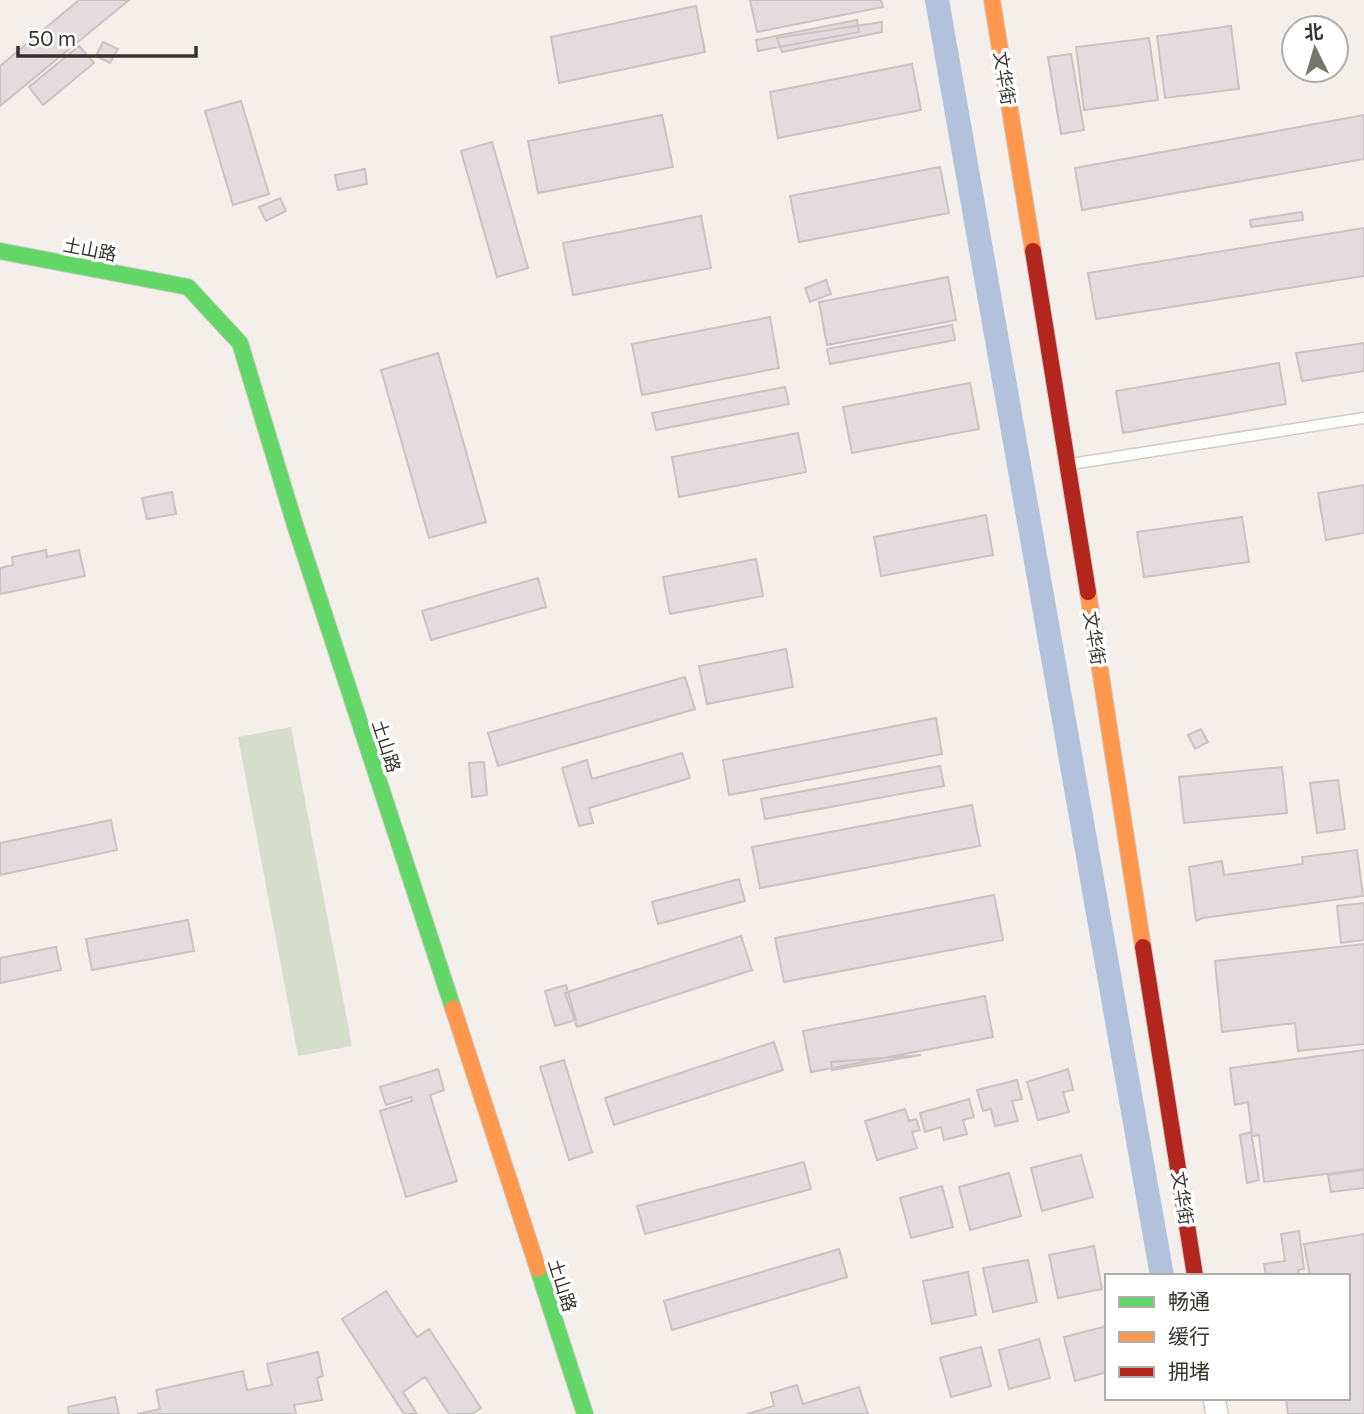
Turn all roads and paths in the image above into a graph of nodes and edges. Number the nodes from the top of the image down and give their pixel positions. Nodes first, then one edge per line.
1 (992, 0) edge
2 (0, 251) edge
3 (1364, 418) edge
4 (1068, 464) junction
5 (1195, 1274) edge
6 (585, 1414) edge

1 - 4 street, 文华街
2 - 6 street, 土山路
3 - 4 lane
4 - 5 street, 文华街

